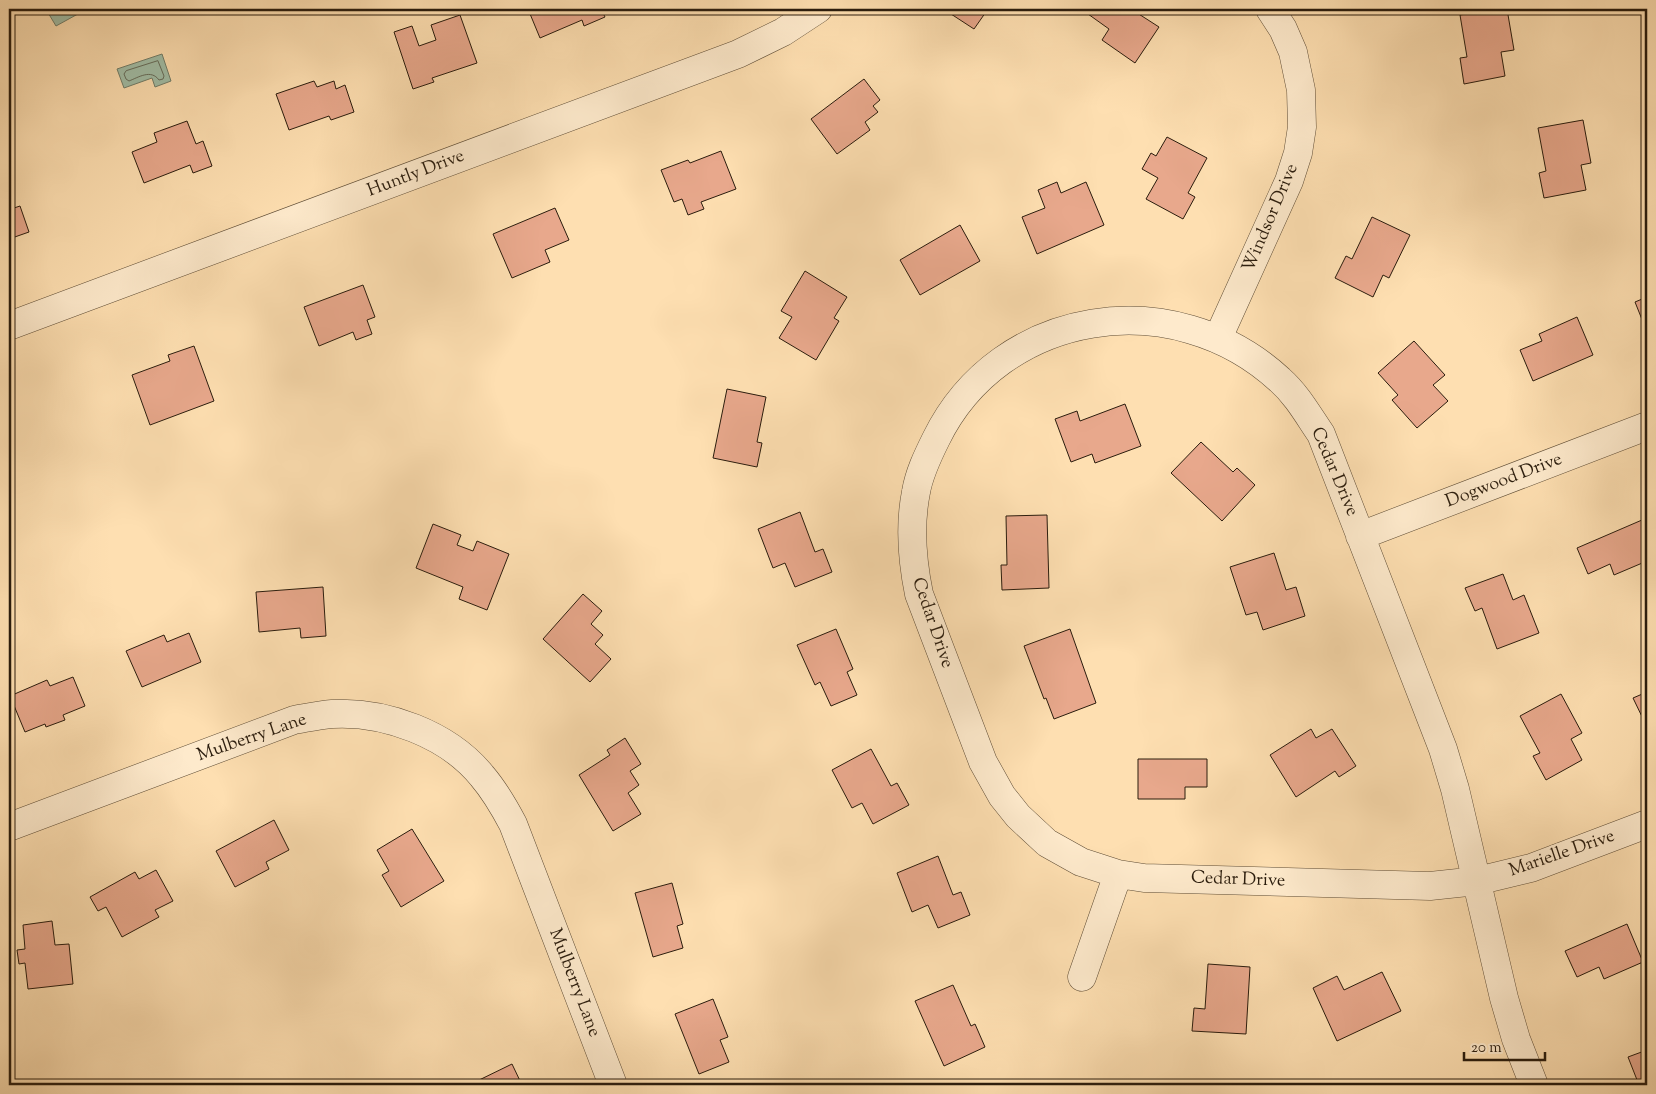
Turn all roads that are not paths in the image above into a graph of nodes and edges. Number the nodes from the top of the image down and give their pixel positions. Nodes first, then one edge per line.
1 (818, 9) edge
2 (1270, 9) edge
3 (9, 326) edge
4 (1218, 338) junction
5 (1647, 426) edge
6 (1360, 536) junction
7 (1647, 824) edge
8 (9, 827) edge
9 (1118, 874) junction
10 (1476, 881) junction
11 (1082, 977) dead end
12 (613, 1085) edge
13 (1534, 1085) edge

1 - 3 street, Huntly Drive
2 - 4 street, Windsor Drive
4 - 6 street, Cedar Drive
4 - 9 street, Cedar Drive
5 - 6 street, Dogwood Drive
6 - 10 street, Cedar Drive
7 - 10 street, Marielle Drive
8 - 12 street, Mulberry Lane
9 - 10 street, Cedar Drive
9 - 11 street
10 - 13 street, Cedar Drive

